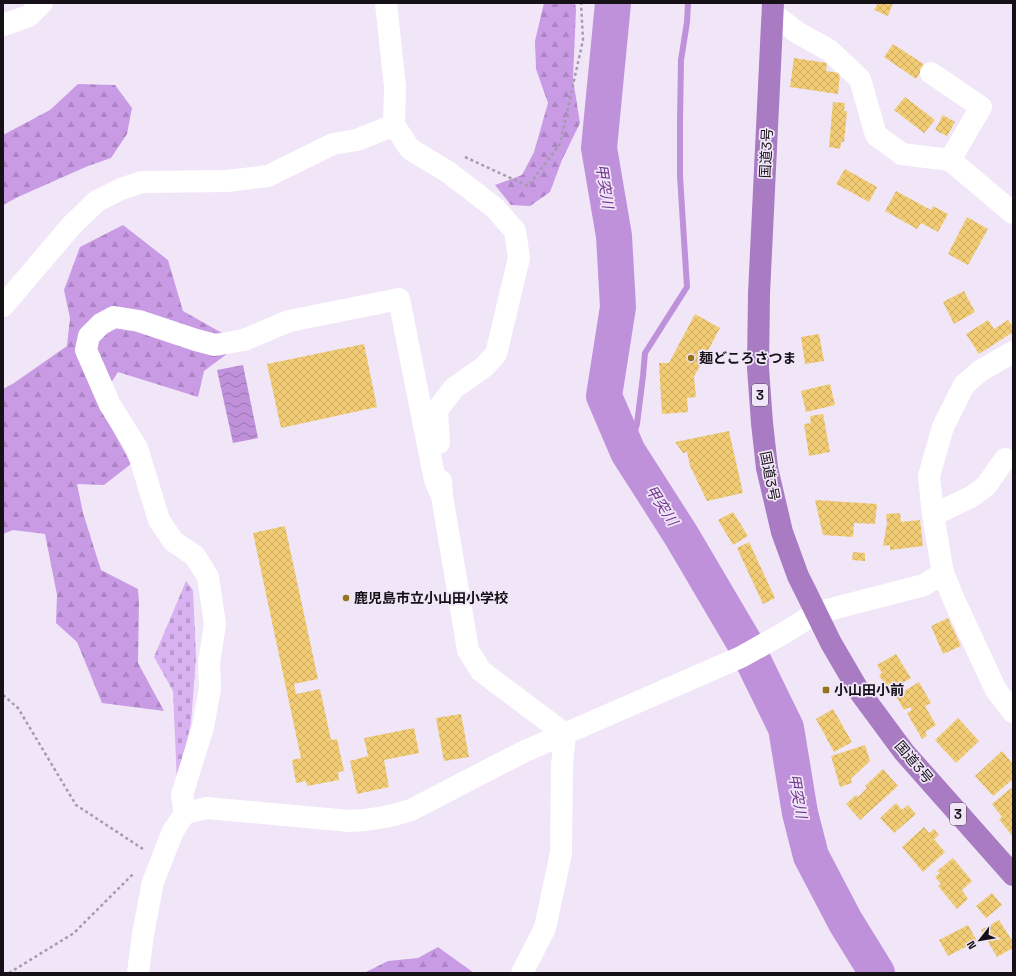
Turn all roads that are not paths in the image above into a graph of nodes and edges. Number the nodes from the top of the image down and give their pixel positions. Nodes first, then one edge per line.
1 (42, 3) edge
2 (386, 3) edge
3 (773, 8) edge
4 (3, 25) edge
5 (931, 73) dead end
6 (394, 125) junction
7 (950, 160) junction
8 (1013, 213) edge
9 (3, 306) edge
10 (1013, 352) edge
11 (1005, 459) dead end
12 (998, 494) dead end
13 (442, 496) junction
14 (970, 497) junction
15 (933, 515) junction
16 (943, 573) junction
17 (816, 614) junction
18 (1013, 712) edge
19 (565, 734) junction
20 (185, 813) junction
21 (1013, 875) edge
22 (138, 973) edge
23 (522, 973) edge

1 - 4 street
2 - 6 street
3 - 7 street
3 - 17 highway, 国道3号 / 3
5 - 7 street
6 - 9 street
6 - 13 street
7 - 8 street
10 - 15 street
11 - 14 street
12 - 14 street
13 - 19 street
13 - 20 street
14 - 15 street
15 - 16 street
16 - 17 street
16 - 18 street
17 - 19 street
17 - 21 highway, 国道3号 / 3
19 - 20 street
19 - 23 street
20 - 22 street

